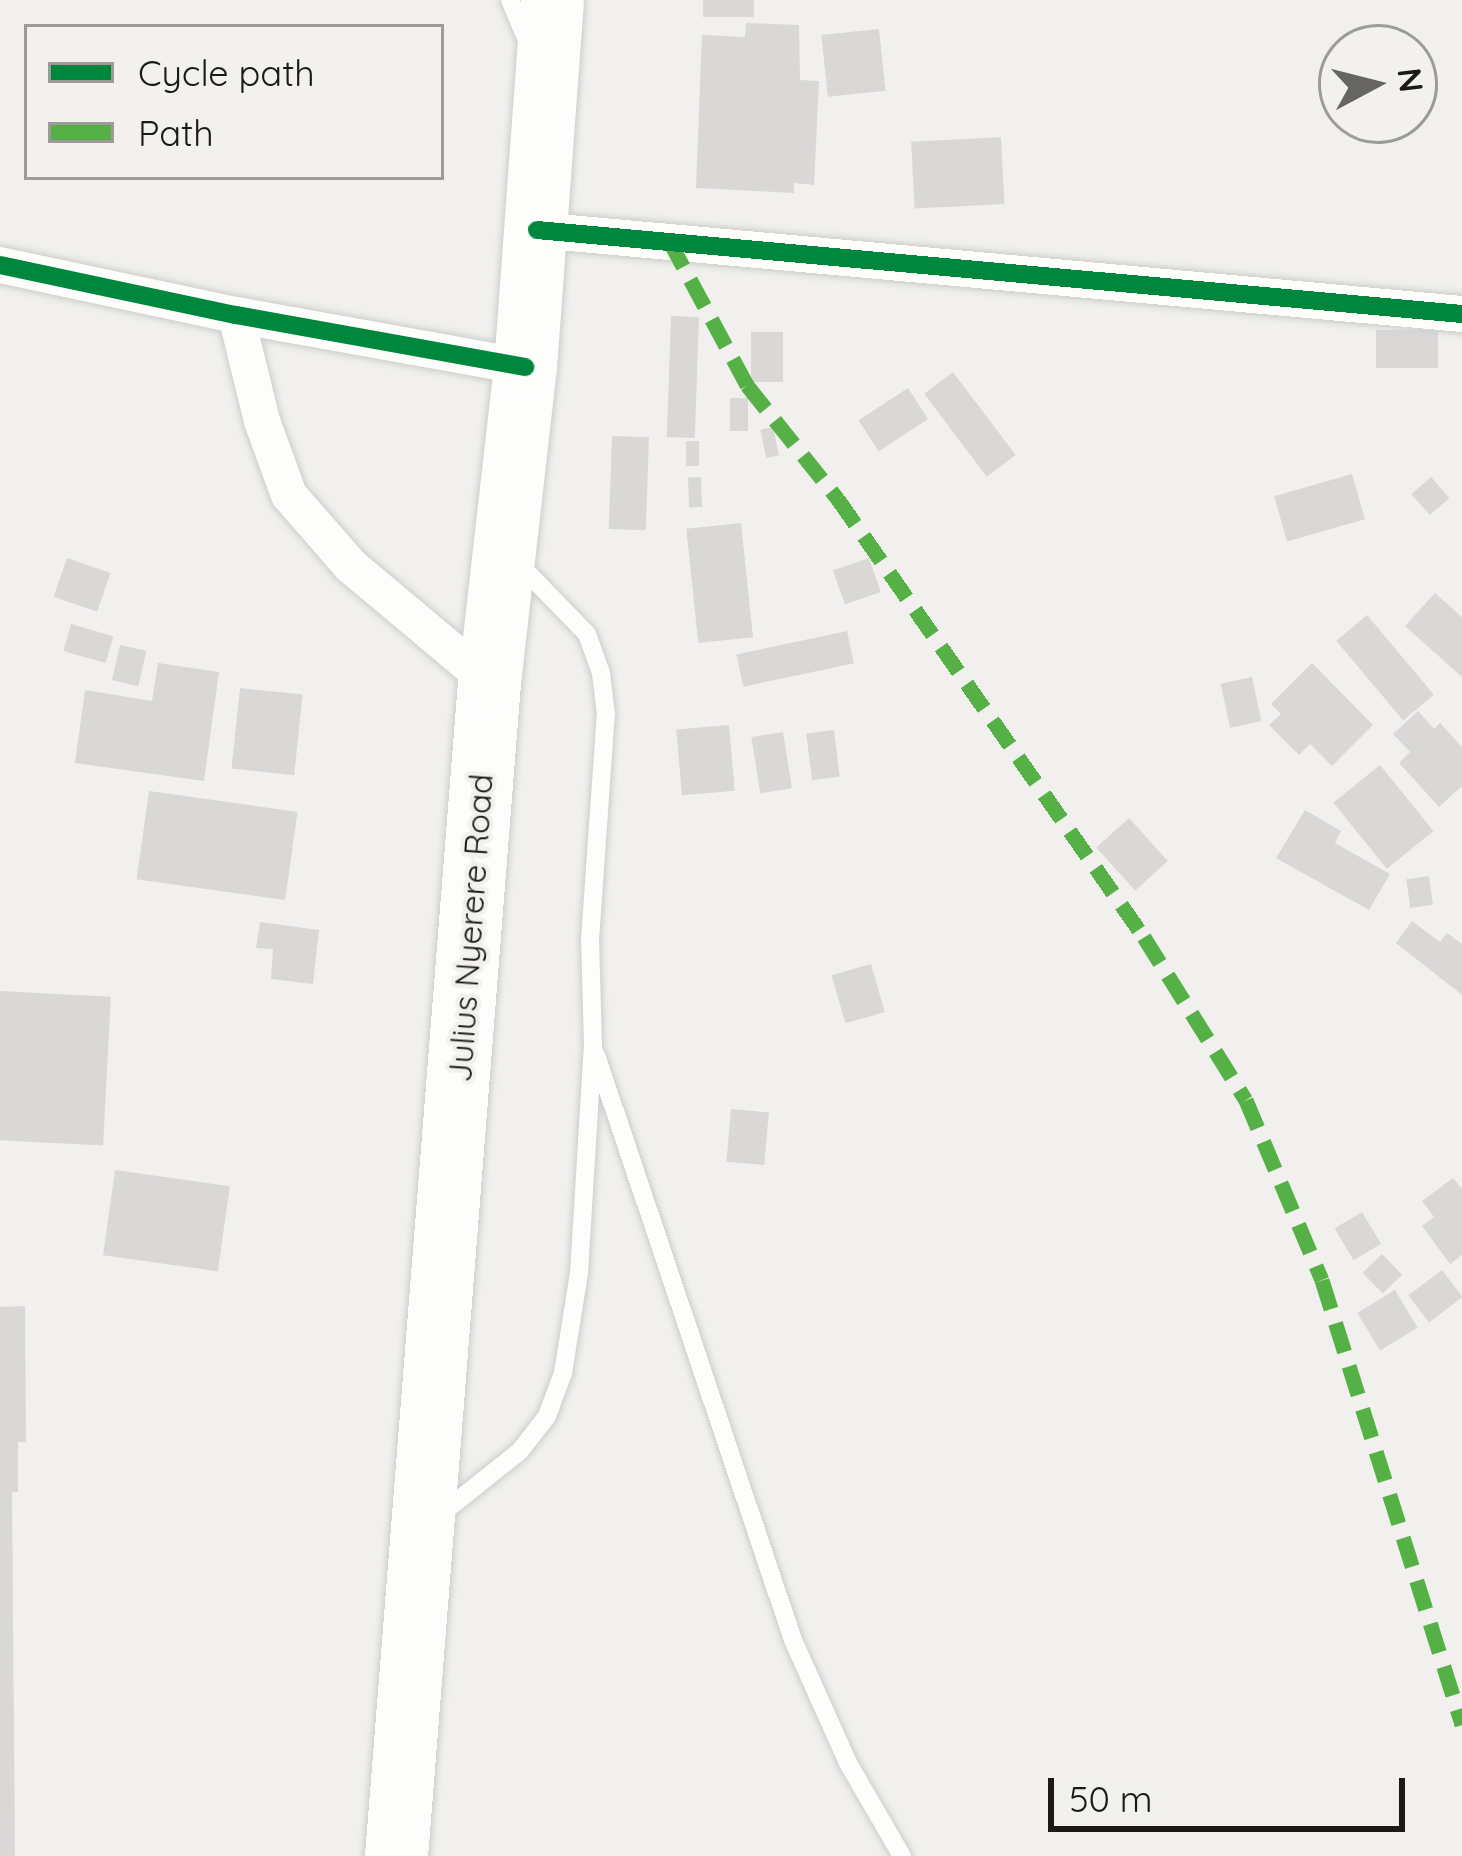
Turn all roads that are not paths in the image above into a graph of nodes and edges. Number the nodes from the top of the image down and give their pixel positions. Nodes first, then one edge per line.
1 (510, 0) edge
2 (553, 0) edge
3 (545, 85) junction
4 (537, 230) junction
5 (0, 265) edge
6 (1462, 314) edge
7 (236, 315) junction
8 (526, 367) junction
9 (507, 550) junction
10 (489, 682) junction
11 (593, 1046) junction
12 (422, 1529) junction
13 (396, 1856) edge
14 (902, 1856) edge

1 - 3 lane
2 - 3 highway, Julius Nyerere Road
3 - 4 highway, Julius Nyerere Road
4 - 6 street
4 - 8 highway, Julius Nyerere Road
5 - 7 street
7 - 8 street
7 - 10 street
8 - 9 highway, Julius Nyerere Road
9 - 10 highway, Julius Nyerere Road
9 - 11 lane
10 - 12 highway, Julius Nyerere Road
11 - 12 lane
11 - 14 lane
12 - 13 highway, Julius Nyerere Road

